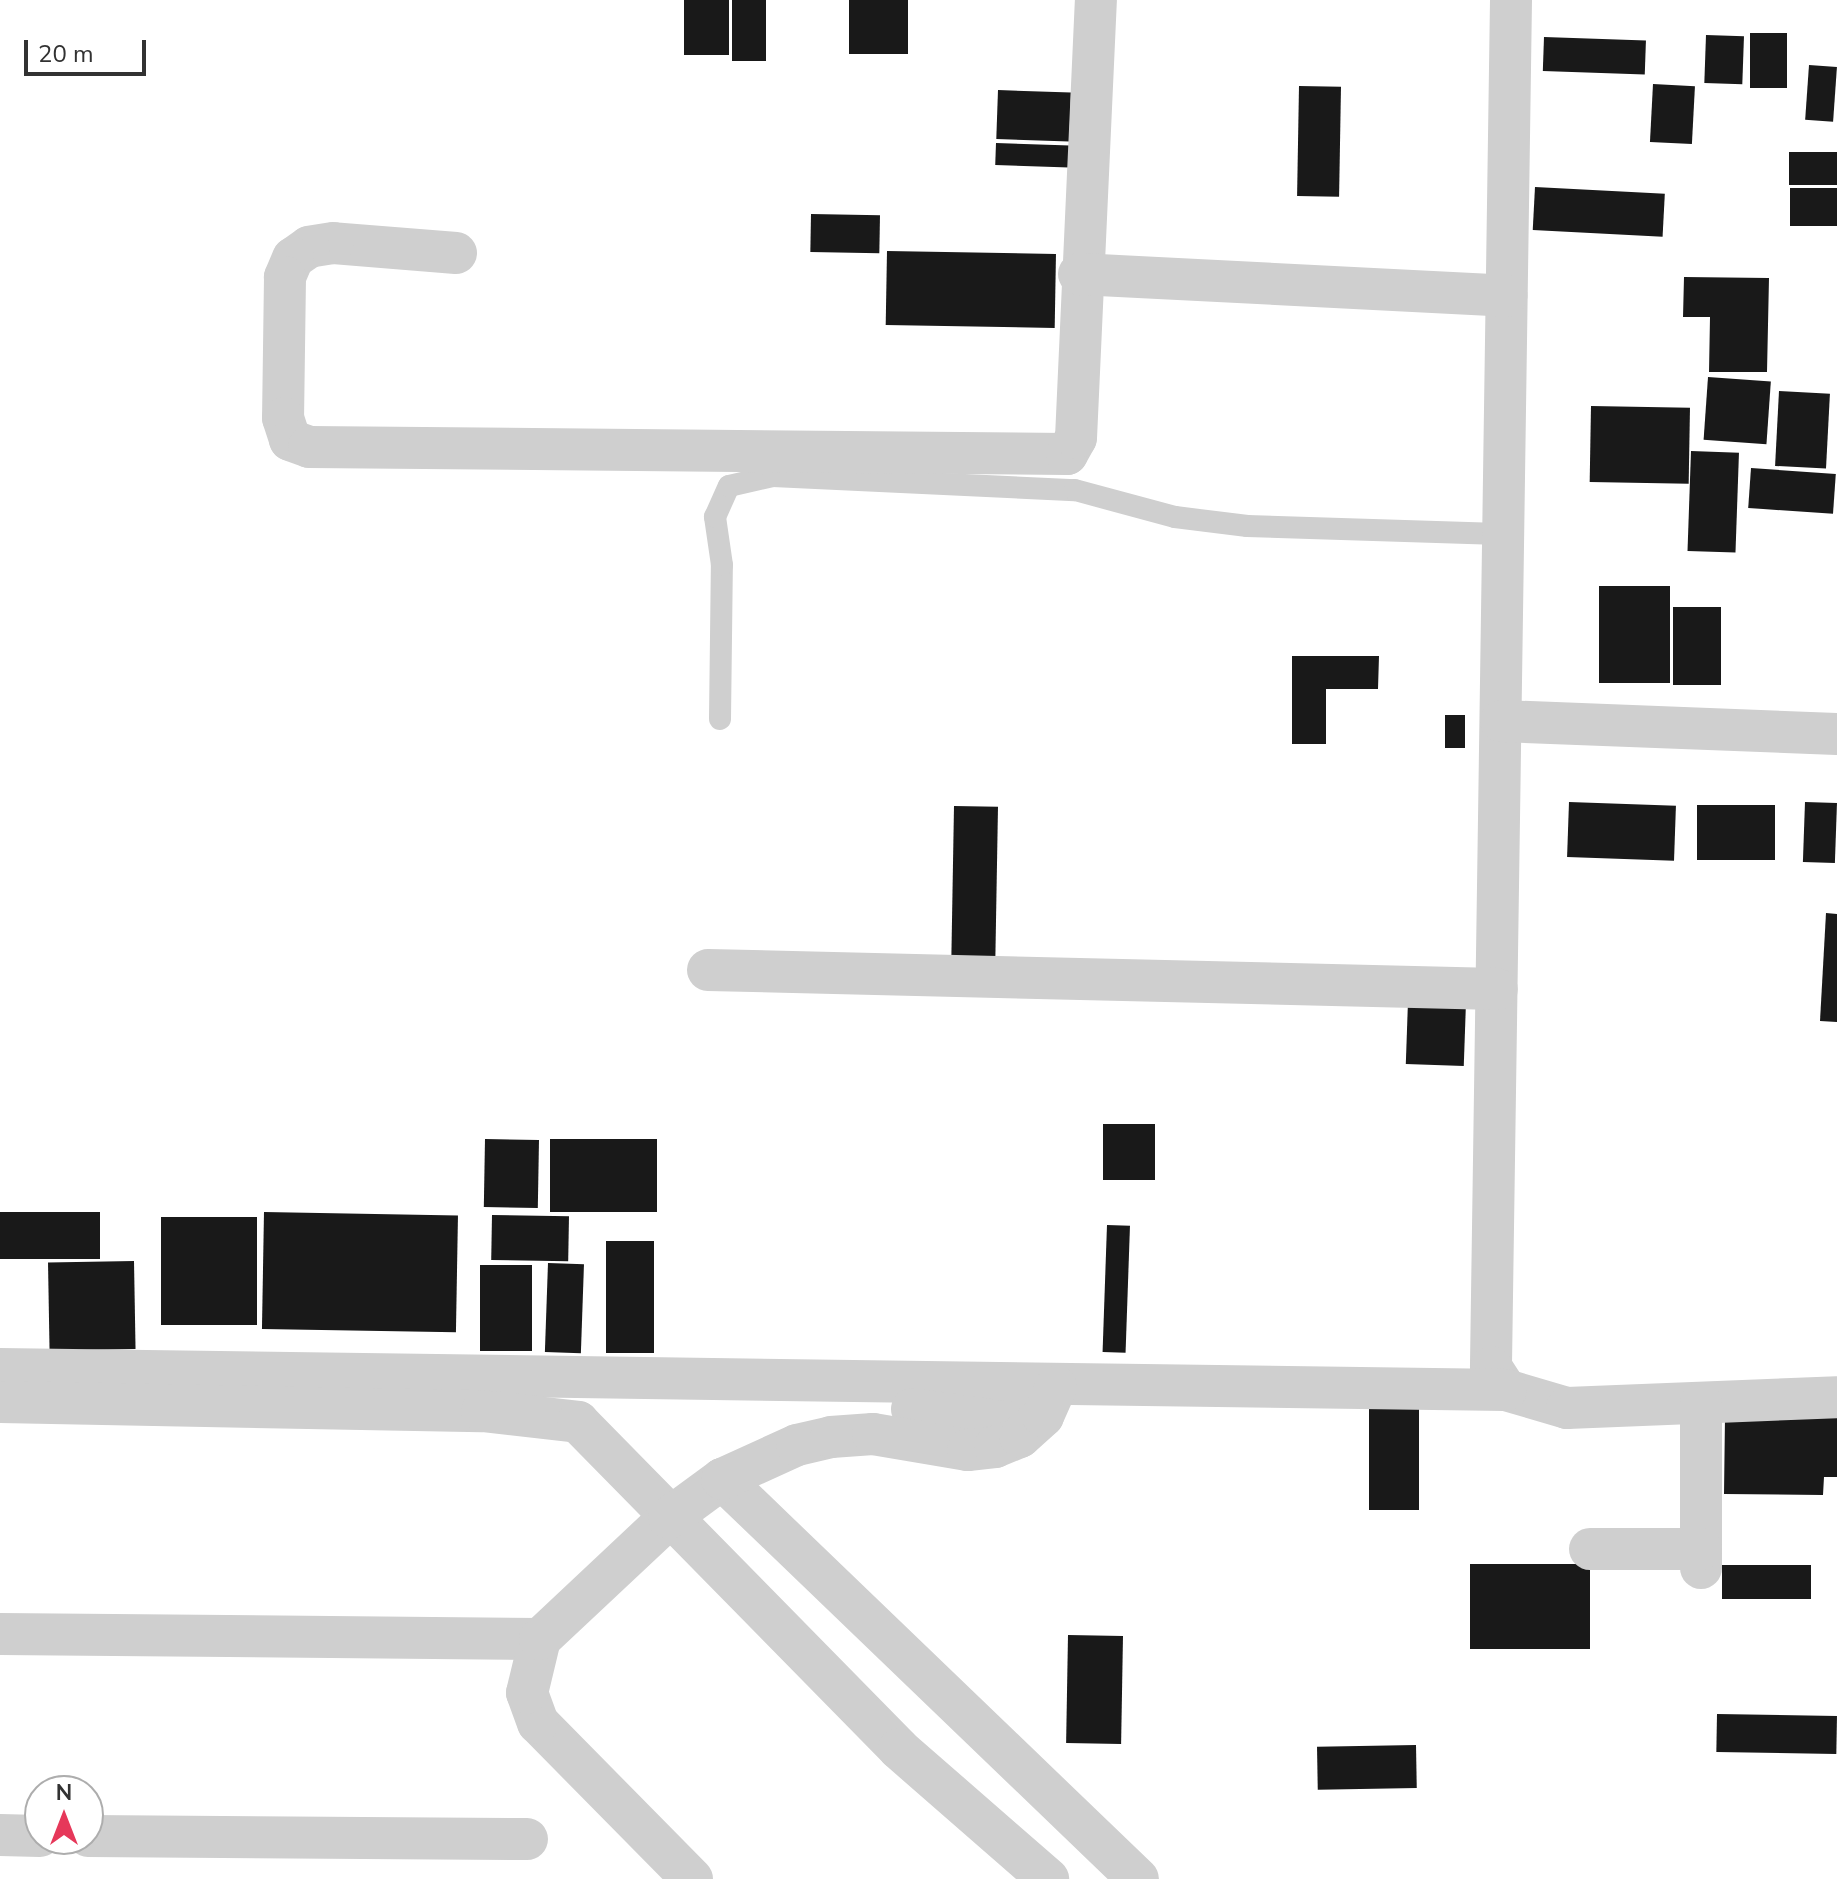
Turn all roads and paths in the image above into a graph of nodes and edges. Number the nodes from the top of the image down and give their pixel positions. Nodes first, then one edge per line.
1 (1096, 0) edge
2 (1511, 0) edge
3 (456, 253) dead end
4 (1079, 274) junction
5 (1506, 296) junction
6 (1500, 534) junction
7 (720, 719) dead end
8 (1501, 721) junction
9 (1837, 734) edge
10 (708, 970) dead end
11 (1497, 989) junction
12 (0, 1369) edge
13 (1056, 1387) junction
14 (1506, 1390) junction
15 (1837, 1397) edge
16 (0, 1402) edge
17 (1701, 1403) junction
18 (722, 1479) junction
19 (669, 1518) junction
20 (1590, 1549) dead end
21 (0, 1634) edge
22 (540, 1639) junction
23 (0, 1835) edge
24 (24, 1836) edge
25 (104, 1836) edge
26 (527, 1839) dead end
27 (1045, 1878) edge
28 (692, 1879) edge
29 (1138, 1879) edge

1 - 4 street
2 - 5 street
3 - 4 street
4 - 5 street
5 - 6 street
6 - 7 lane
6 - 8 street
8 - 9 street
8 - 11 street
10 - 11 street
11 - 14 street
12 - 13 street
13 - 14 street
13 - 18 street
14 - 17 street
15 - 17 street
16 - 19 street
17 - 20 street
18 - 19 street
18 - 29 street
19 - 22 street
19 - 27 street
21 - 22 street
22 - 28 street
23 - 24 street
25 - 26 street

